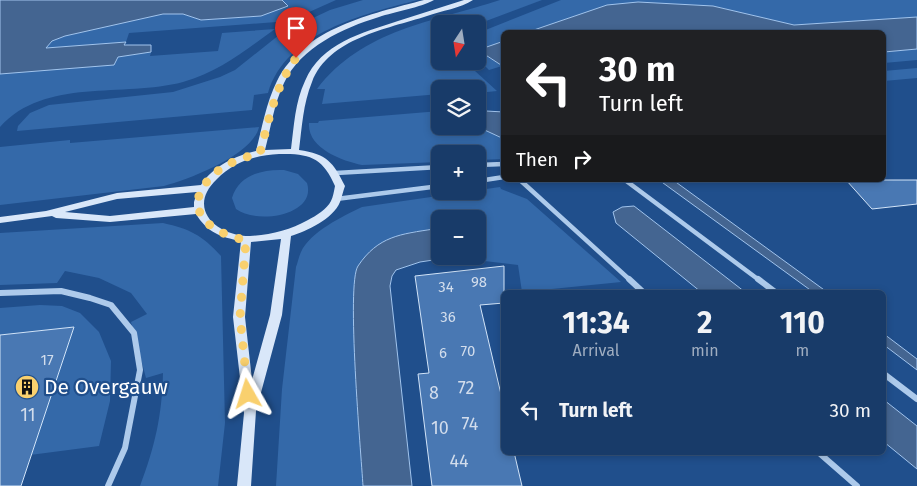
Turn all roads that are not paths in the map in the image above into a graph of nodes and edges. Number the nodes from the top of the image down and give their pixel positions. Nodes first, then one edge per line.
1 (431, 0) edge
2 (470, 0) edge
3 (295, 151) junction
4 (260, 153) junction
5 (501, 164) edge
6 (486, 165) edge
7 (431, 168) edge
8 (336, 173) junction
9 (501, 177) edge
10 (486, 180) edge
11 (522, 182) edge
12 (629, 182) edge
13 (431, 187) edge
14 (203, 188) junction
15 (336, 200) junction
16 (199, 210) junction
17 (46, 214) junction
18 (0, 220) edge
19 (286, 236) junction
20 (246, 240) junction
21 (641, 290) edge
22 (772, 290) edge
23 (0, 293) edge
24 (886, 376) edge
25 (917, 399) edge
26 (250, 413) junction
27 (821, 455) edge
28 (108, 486) edge
29 (244, 486) edge
30 (856, 486) edge

1 - 4 main road
2 - 3 main road
3 - 4 main road
3 - 8 main road
4 - 14 main road
5 - 6 street
7 - 8 street
8 - 15 main road
9 - 10 street
11 - 21 street
12 - 22 street
13 - 15 street
14 - 16 main road
14 - 17 main road
15 - 19 main road
16 - 17 main road
16 - 20 main road
17 - 18 main road
19 - 20 main road
19 - 26 main road
20 - 26 main road
23 - 28 street
24 - 25 street
26 - 29 main road
27 - 30 street

